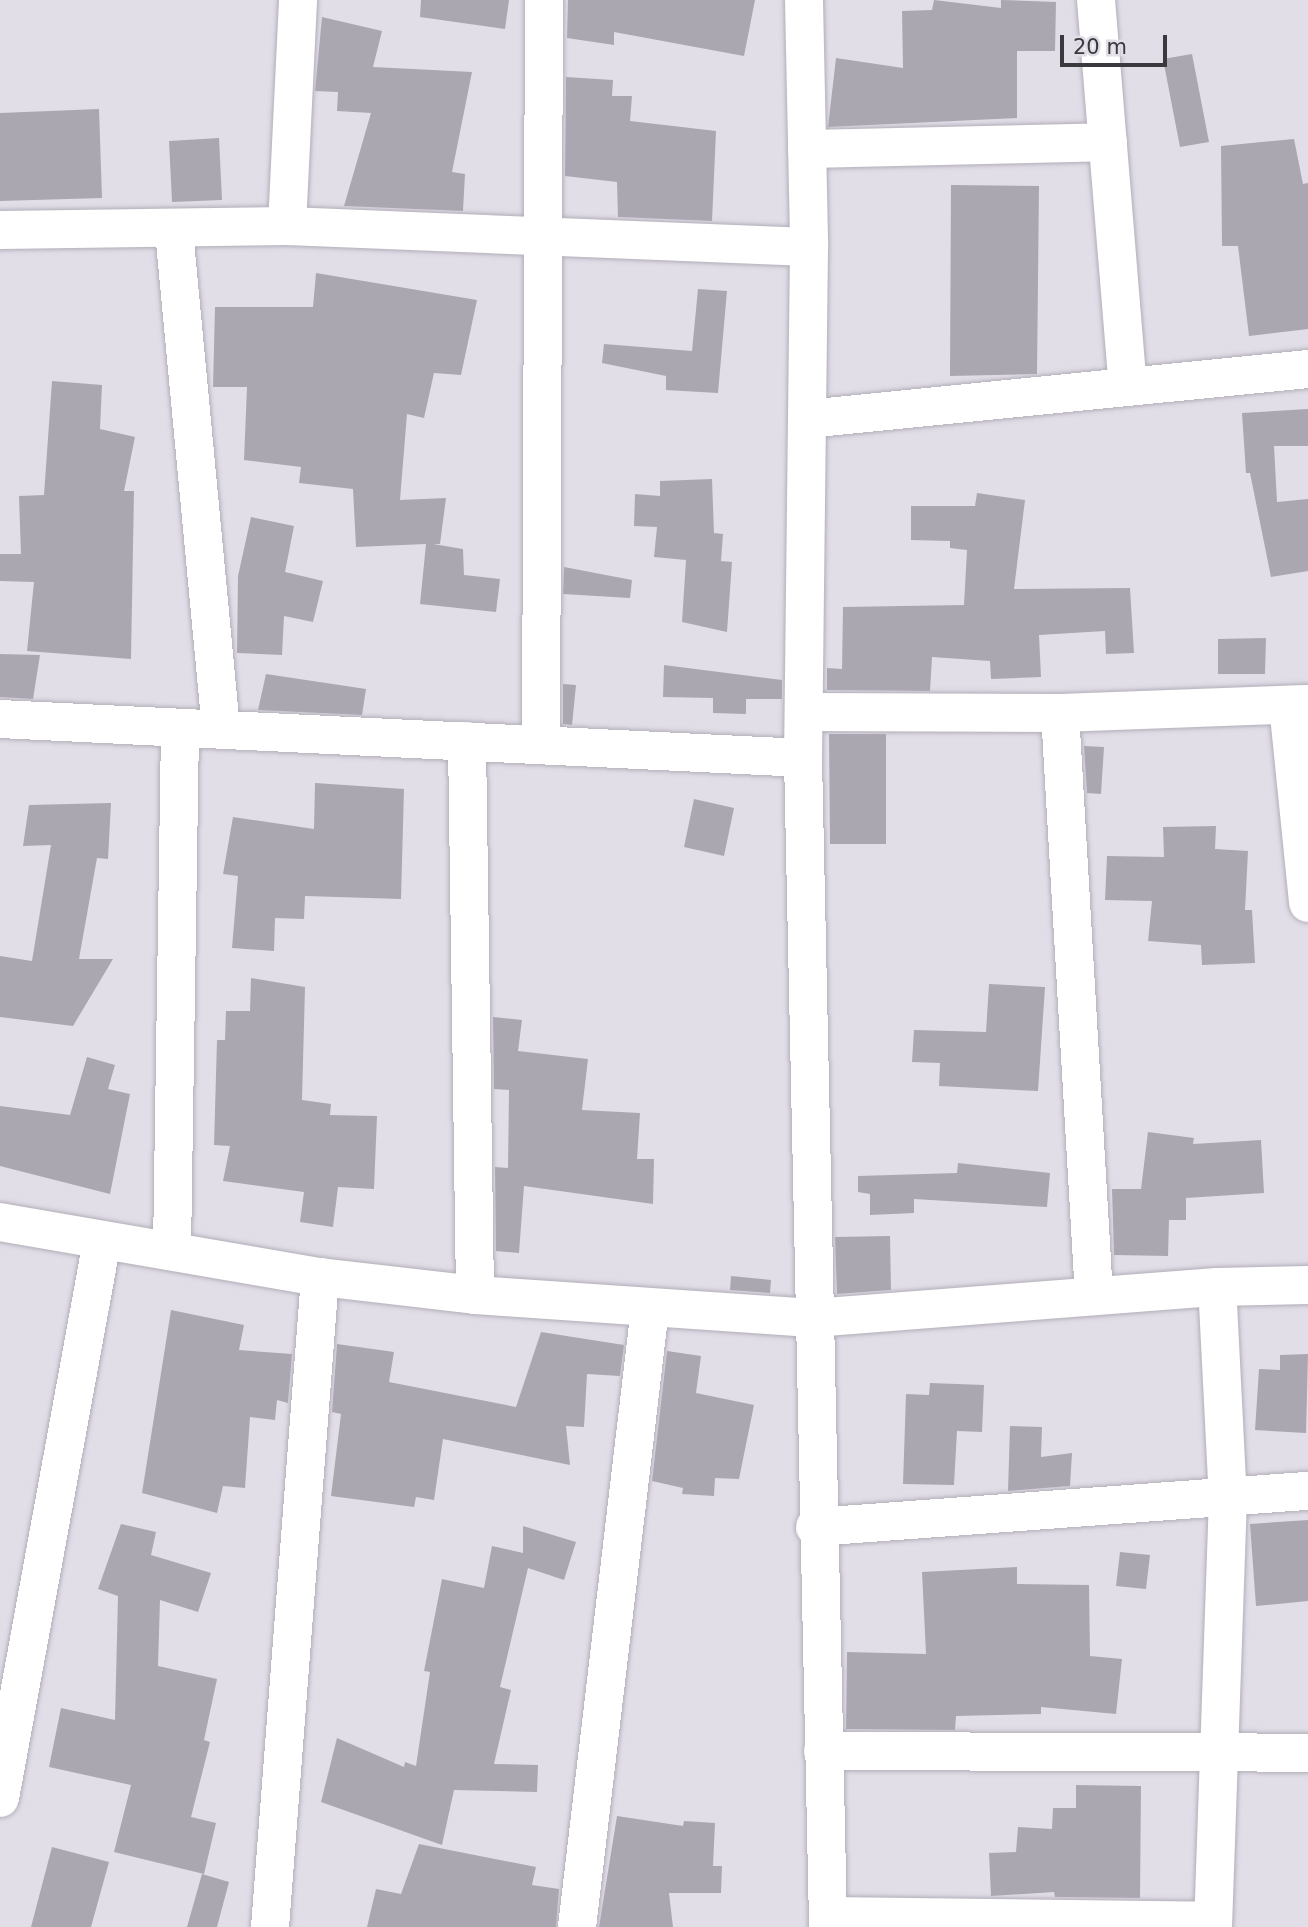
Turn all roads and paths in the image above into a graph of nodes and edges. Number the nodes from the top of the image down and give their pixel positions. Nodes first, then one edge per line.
1 (298, 0) edge
2 (544, 0) edge
3 (804, 0) edge
4 (1096, 0) edge
5 (1108, 142) junction
6 (807, 149) junction
7 (287, 226) junction
8 (0, 230) edge
9 (174, 231) junction
10 (547, 241) junction
11 (809, 247) junction
12 (1308, 369) edge
13 (1128, 387) junction
14 (807, 419) junction
15 (1298, 705) edge
16 (806, 712) junction
17 (1060, 713) junction
18 (0, 719) edge
19 (180, 729) junction
20 (222, 729) junction
21 (467, 741) junction
22 (541, 743) junction
23 (803, 758) junction
24 (1308, 903) edge
25 (0, 1222) edge
26 (102, 1241) junction
27 (172, 1250) junction
28 (320, 1277) junction
29 (1308, 1285) edge
30 (1217, 1287) junction
31 (475, 1295) junction
32 (1094, 1296) junction
33 (650, 1308) junction
34 (813, 1318) junction
35 (1308, 1491) edge
36 (1228, 1501) junction
37 (815, 1527) junction
38 (823, 1751) junction
39 (1221, 1751) junction
40 (1308, 1753) edge
41 (0, 1798) edge
42 (828, 1921) edge
43 (1213, 1924) edge
44 (270, 1927) edge
45 (577, 1927) edge

1 - 7 street
2 - 10 street
3 - 6 street
4 - 5 street
5 - 6 street
5 - 13 street
6 - 11 street
7 - 9 street
7 - 10 street
8 - 9 street
9 - 20 street
10 - 11 street
10 - 22 street
11 - 14 street
12 - 13 street
13 - 14 street
14 - 16 street
15 - 17 street
15 - 24 street
16 - 17 street
16 - 23 street
17 - 32 street
18 - 19 street
19 - 20 street
19 - 27 street
20 - 21 street
21 - 22 street
21 - 31 street
22 - 23 street
23 - 34 street
25 - 26 street
26 - 27 street
26 - 41 street
27 - 28 street
28 - 31 street
28 - 44 street
29 - 30 street
30 - 32 street
30 - 36 street
31 - 33 street
32 - 34 street
33 - 34 street
33 - 45 street
34 - 37 street
35 - 36 street
36 - 37 street
36 - 39 street
37 - 38 street
38 - 39 street
38 - 42 street
39 - 40 street
39 - 43 street
42 - 43 street

